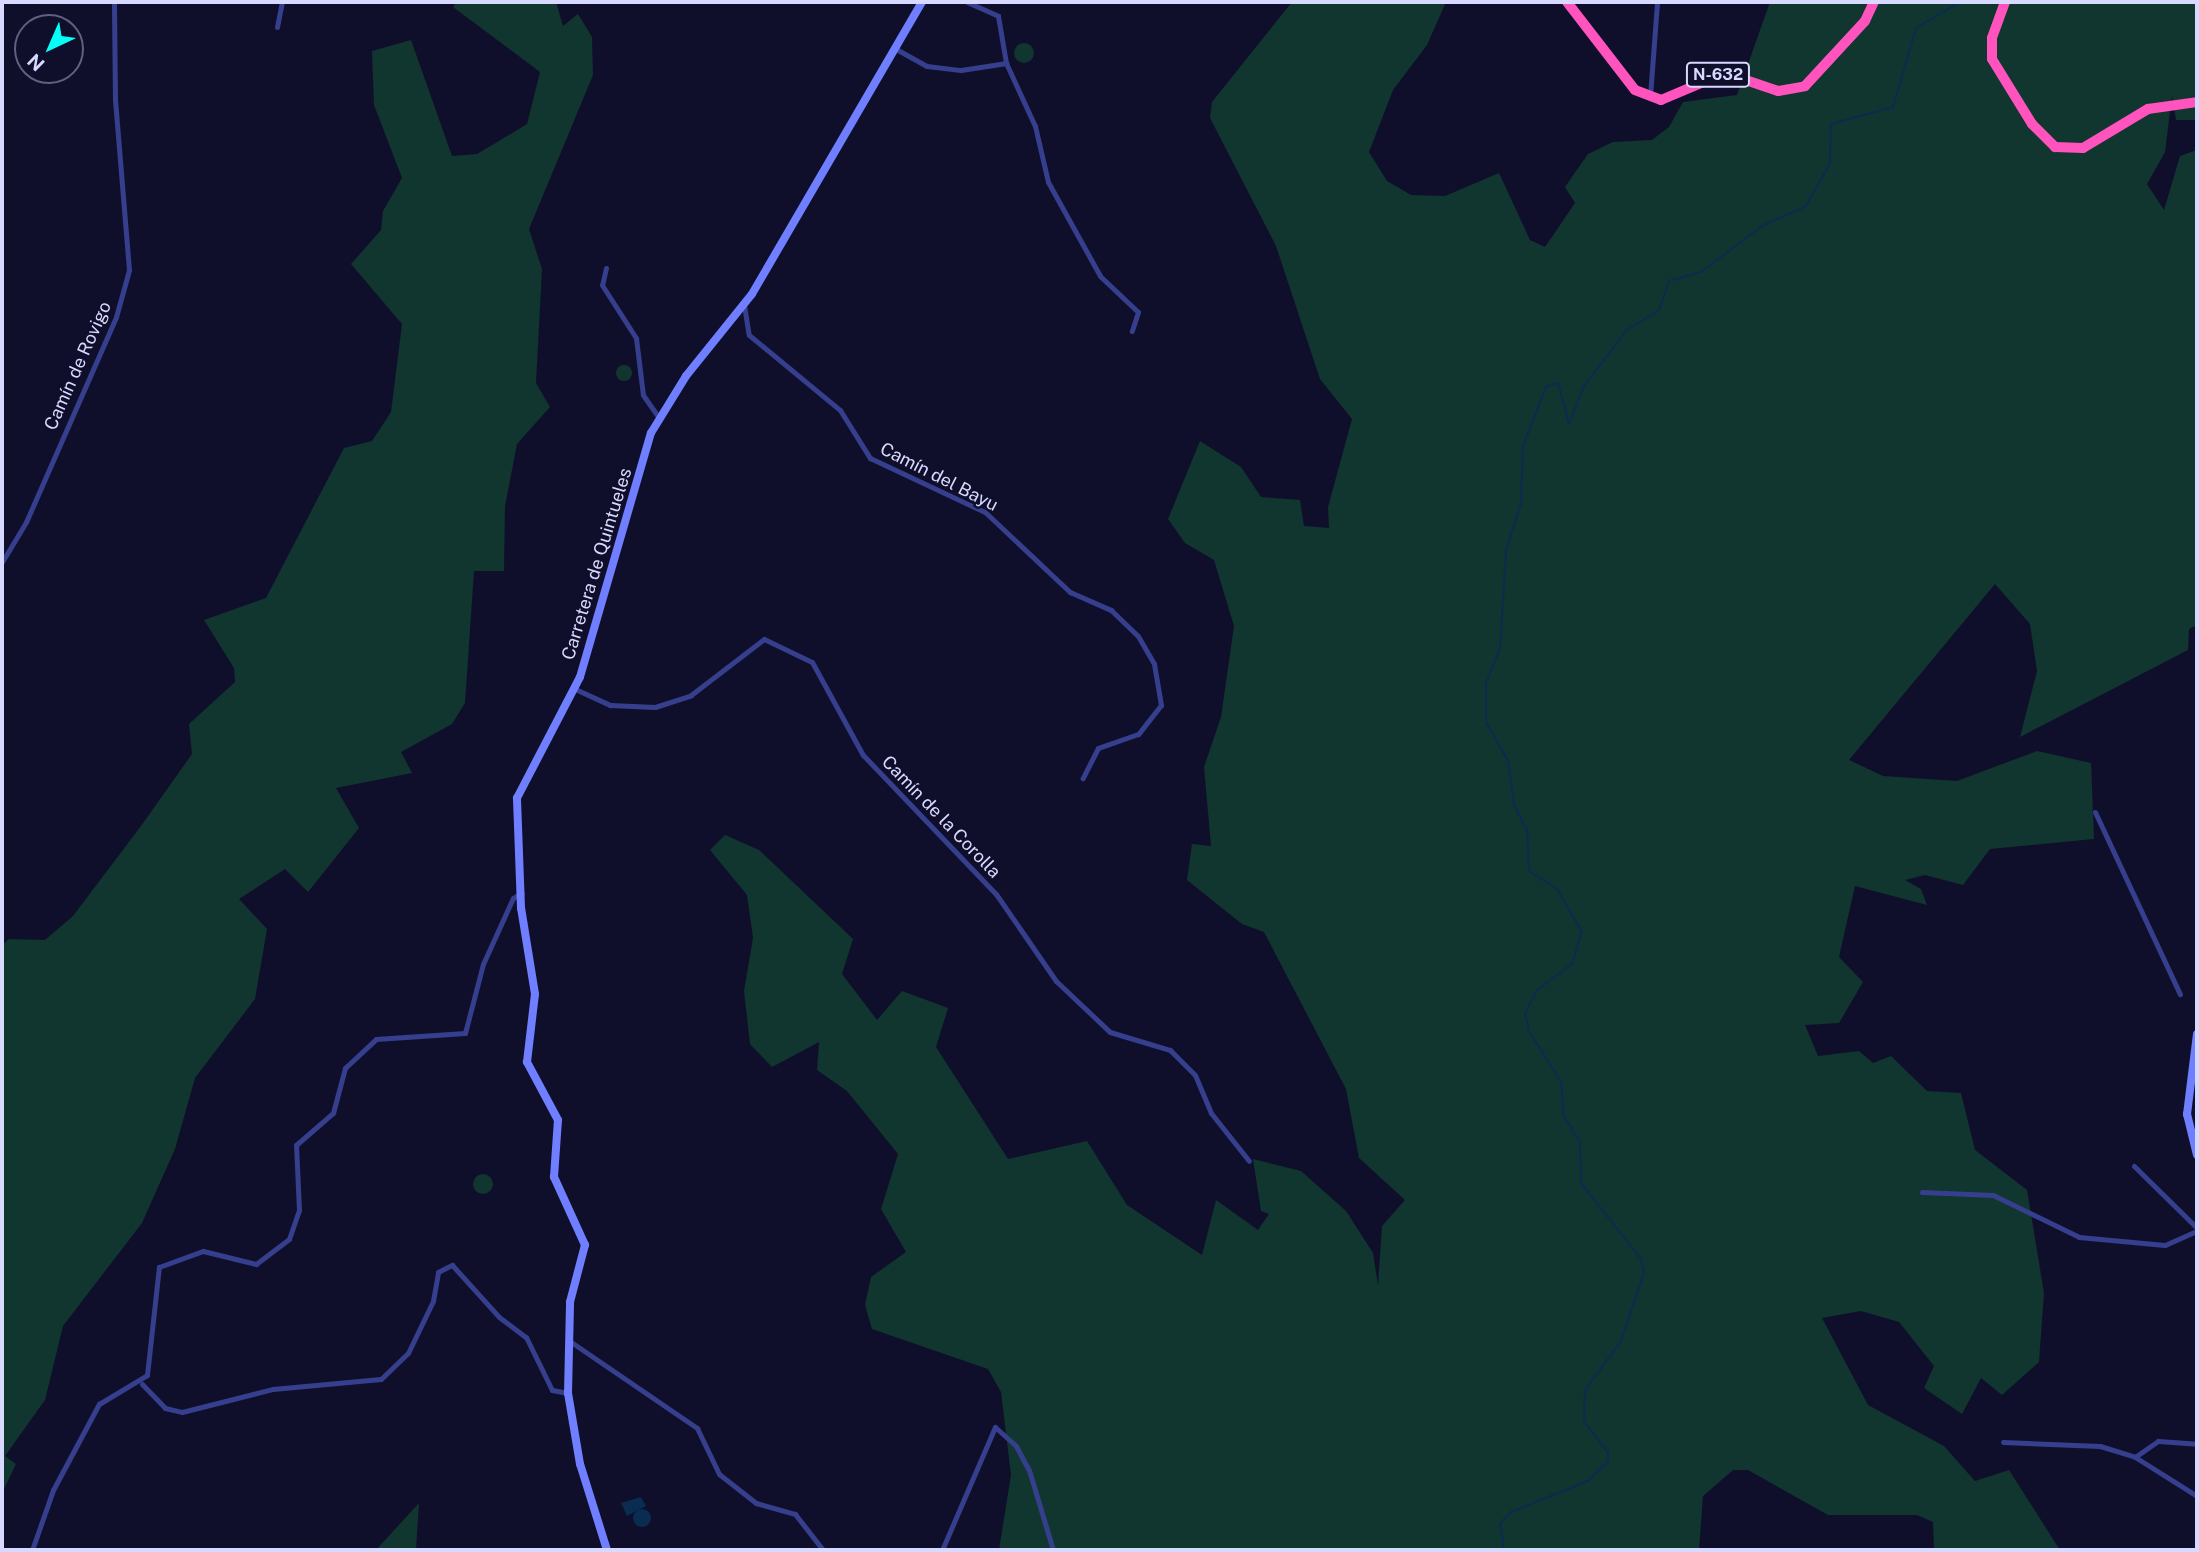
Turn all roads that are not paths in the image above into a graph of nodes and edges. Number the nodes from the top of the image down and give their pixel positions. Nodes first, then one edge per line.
1 (114, 2) edge
2 (282, 2) edge
3 (922, 2) edge
4 (967, 2) edge
5 (1567, 2) edge
6 (1657, 2) edge
7 (1874, 2) edge
8 (2005, 2) edge
9 (277, 27) dead end
10 (896, 49) junction
11 (1006, 63) junction
12 (1650, 99) junction
13 (2197, 102) edge
14 (606, 268) dead end
15 (744, 306) junction
16 (1132, 331) dead end
17 (660, 419) junction
18 (2, 562) edge
19 (573, 688) junction
20 (1083, 778) dead end
21 (2095, 811) dead end
22 (522, 893) junction
23 (2180, 994) dead end
24 (2197, 1035) edge
25 (2195, 1054) edge
26 (2197, 1155) edge
27 (1249, 1161) dead end
28 (2134, 1166) dead end
29 (1922, 1192) dead end
30 (2197, 1229) edge
31 (571, 1342) junction
32 (142, 1384) junction
33 (568, 1393) junction
34 (2003, 1441) dead end
35 (2197, 1444) edge
36 (2135, 1457) junction
37 (2197, 1496) edge
38 (32, 1550) edge
39 (607, 1550) edge
40 (823, 1550) edge
41 (942, 1550) edge
42 (1054, 1550) edge
43 (1073, 1550) edge
44 (1079, 1550) edge

1 - 18 street, Camín de Rovigo
2 - 9 street
3 - 10 street, Carretera de Quintueles
4 - 11 street
5 - 12 highway
6 - 12 street
7 - 12 highway, N-632
8 - 13 highway
10 - 11 street
10 - 15 street, Carretera de Quintueles
11 - 16 street
14 - 17 street
15 - 17 street, Carretera de Quintueles
15 - 20 street, Camín del Bayu
17 - 19 street, Carretera de Quintueles
19 - 22 street, Carretera de Quintueles
19 - 27 street, Camín de la Corolla
21 - 23 street
22 - 31 street, Carretera de Quintueles
22 - 32 street
24 - 25 street
25 - 26 street
28 - 30 street
29 - 30 street
31 - 33 street, Carretera de Quintueles
31 - 40 street
32 - 33 street
32 - 38 street
33 - 39 street, Carretera de Quintueles
34 - 36 street
35 - 36 street
36 - 37 street
41 - 42 street
43 - 44 street

